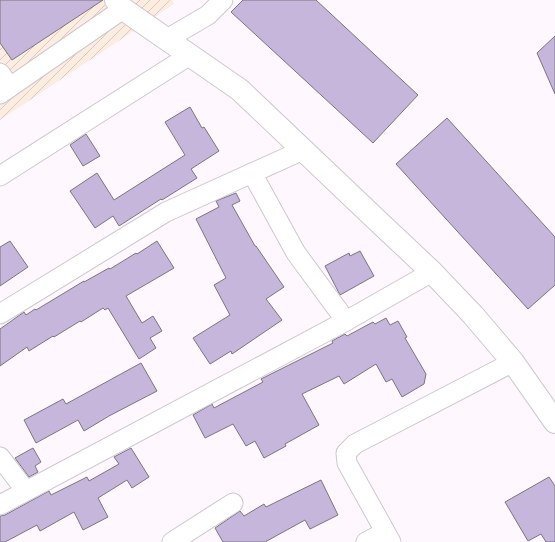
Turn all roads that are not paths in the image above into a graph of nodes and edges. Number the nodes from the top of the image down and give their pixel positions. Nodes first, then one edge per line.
1 (223, 0) edge
2 (119, 4) edge
3 (167, 39) junction
4 (190, 55) junction
5 (3, 85) edge
6 (303, 150) junction
7 (252, 173) junction
8 (0, 176) edge
9 (432, 272) junction
10 (0, 314) edge
11 (346, 321) junction
12 (513, 362) junction
13 (555, 422) edge
14 (0, 457) edge
15 (26, 491) junction
16 (233, 504) dead end
17 (0, 505) edge
18 (388, 537) edge
19 (177, 541) edge
20 (366, 542) edge

1 - 3 street
2 - 3 street
2 - 5 street
3 - 4 street
4 - 6 street
4 - 8 street
6 - 7 street
6 - 9 street
7 - 10 street
7 - 11 street
9 - 11 street
9 - 12 street
11 - 15 street
12 - 13 street
12 - 18 street
14 - 15 street
15 - 17 street
16 - 19 street
18 - 20 street

